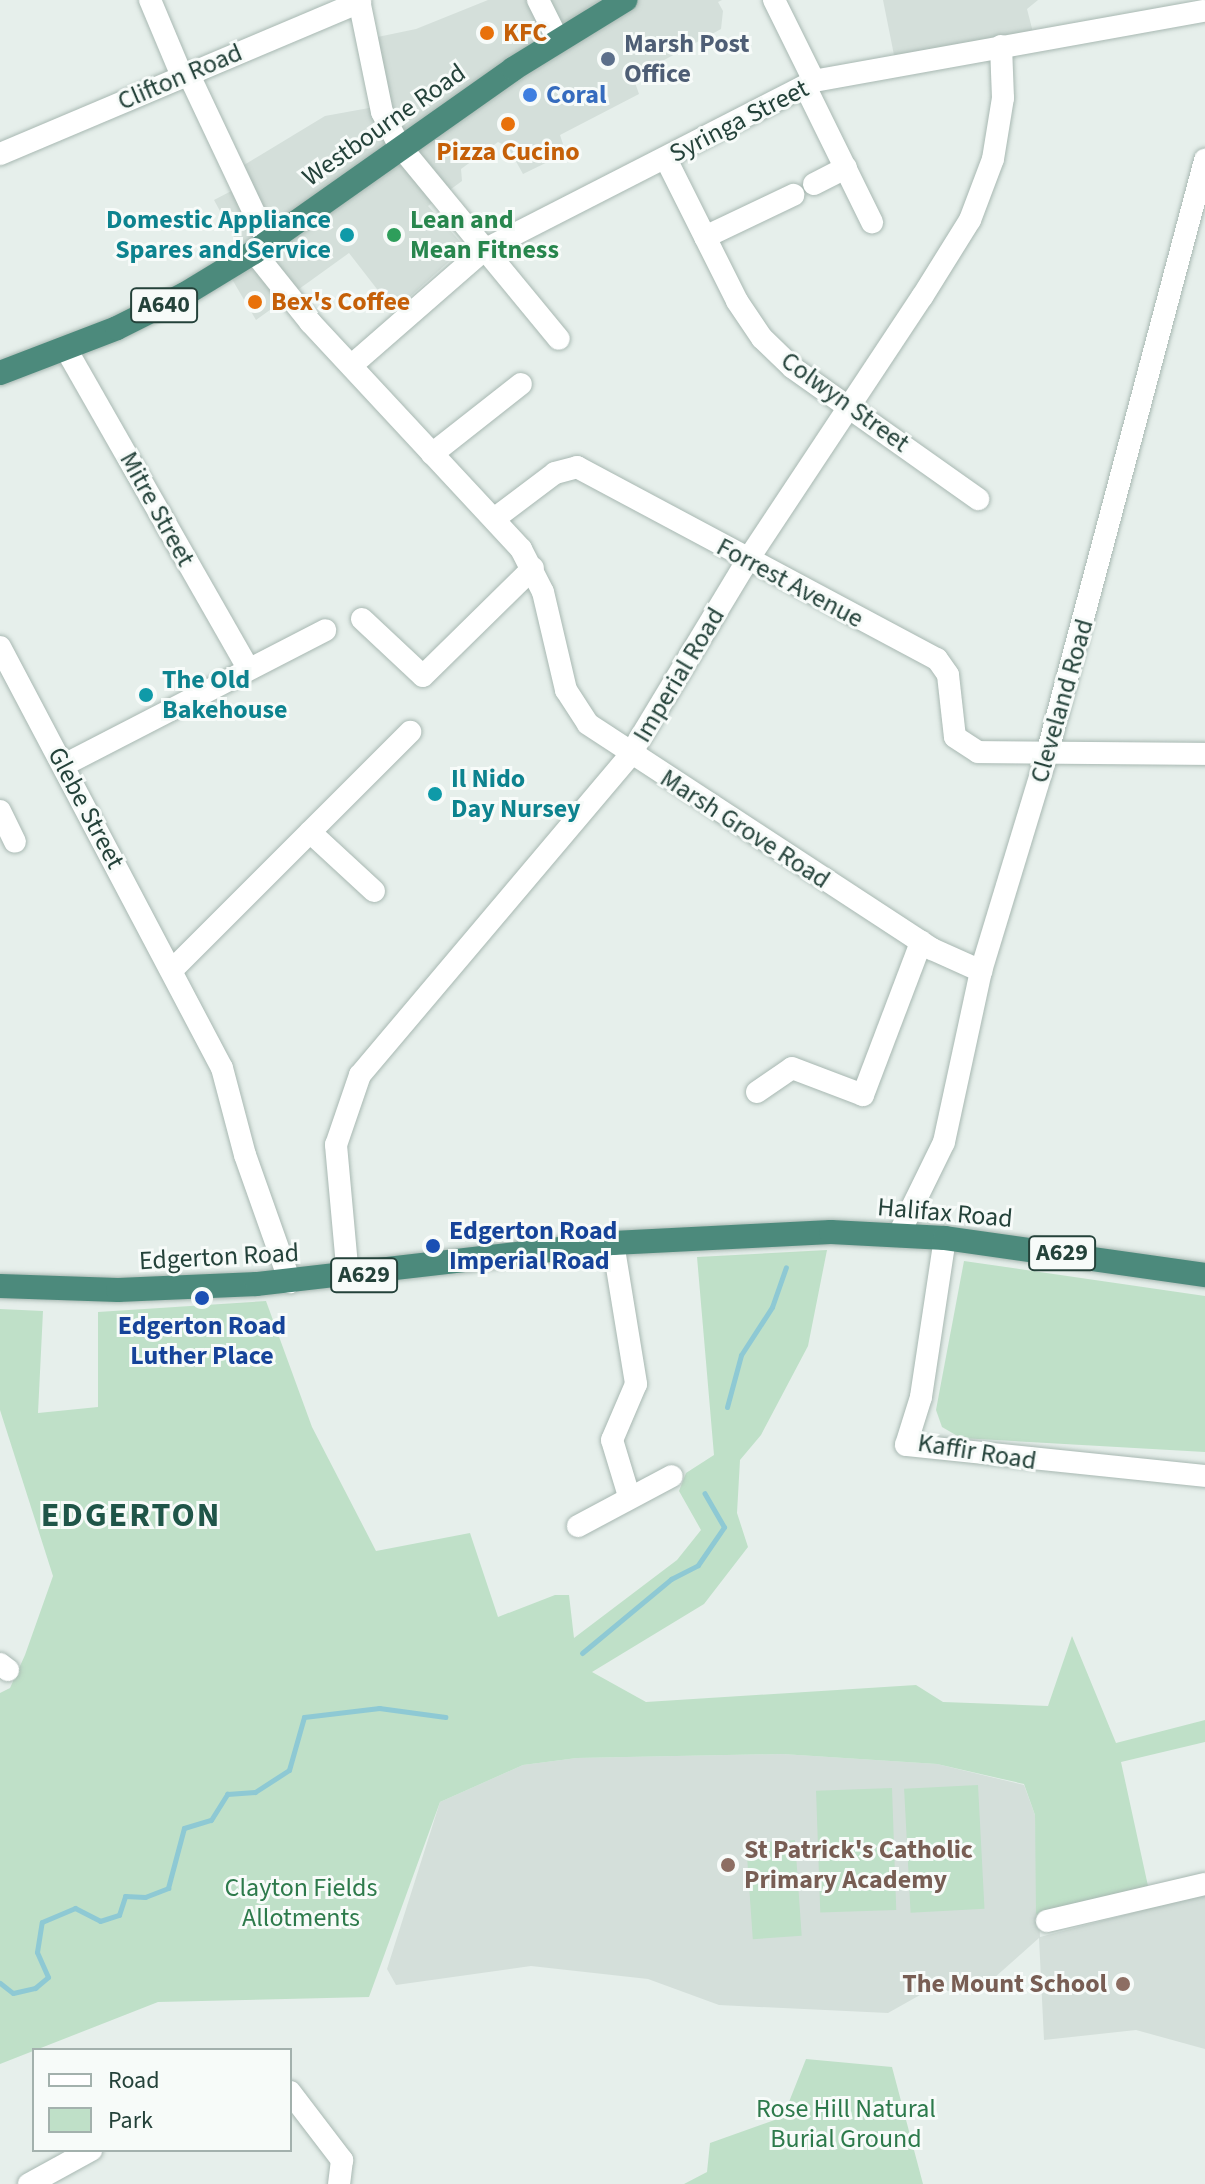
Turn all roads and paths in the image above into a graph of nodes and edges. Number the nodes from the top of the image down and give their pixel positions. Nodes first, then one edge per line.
1 (150, 0) edge
2 (538, 0) edge
3 (625, 0) edge
4 (774, 0) edge
5 (360, 1) edge
6 (1195, 12) edge
7 (558, 40) junction
8 (1001, 46) junction
9 (185, 75) junction
10 (810, 83) junction
11 (399, 145) junction
12 (0, 154) edge
13 (666, 159) junction
14 (1205, 160) edge
15 (846, 168) junction
16 (814, 184) dead end
17 (793, 195) dead end
18 (872, 222) dead end
19 (705, 237) junction
20 (261, 247) junction
21 (484, 250) junction
22 (559, 339) dead end
23 (66, 349) junction
24 (352, 365) junction
25 (0, 373) edge
26 (521, 384) dead end
27 (850, 406) junction
28 (432, 454) junction
29 (978, 499) dead end
30 (494, 519) junction
31 (747, 561) junction
32 (533, 568) junction
33 (362, 619) dead end
34 (325, 630) dead end
35 (0, 647) edge
36 (248, 668) junction
37 (8, 682) edge
38 (410, 732) dead end
39 (1047, 754) junction
40 (1205, 754) edge
41 (630, 755) junction
42 (64, 765) junction
43 (0, 811) edge
44 (310, 832) junction
45 (15, 842) dead end
46 (374, 891) dead end
47 (921, 942) junction
48 (172, 970) junction
49 (981, 971) junction
50 (757, 1092) dead end
51 (899, 1234) junction
52 (727, 1238) joint
53 (945, 1238) junction
54 (613, 1243) junction
55 (1205, 1275) edge
56 (348, 1277) junction
57 (290, 1282) junction
58 (0, 1286) edge
59 (672, 1476) dead end
60 (1205, 1476) edge
61 (629, 1496) junction
62 (578, 1526) dead end
63 (1205, 1884) edge
64 (1047, 1921) dead end
65 (292, 2095) edge
66 (87, 2152) edge
67 (29, 2184) edge
68 (339, 2184) edge

1 - 9 street, Marsh Grove Road
2 - 7 street
3 - 7 highway, Westbourne Road / A640
4 - 10 street
5 - 9 street, Clifton Road
5 - 11 street
6 - 8 street, Syringa Street
7 - 11 highway, Westbourne Road / A640
8 - 10 street, Syringa Street
8 - 27 street, Imperial Road
9 - 12 street, Clifton Road
9 - 20 street, Marsh Grove Road
10 - 13 street, Syringa Street
10 - 15 street
11 - 20 highway, Westbourne Road / A640
11 - 21 street
13 - 19 street, Colwyn Street
13 - 21 street, Syringa Street
14 - 39 street, Cleveland Road
15 - 16 street
15 - 18 street
17 - 19 street
19 - 27 street, Colwyn Street
20 - 23 highway, Westbourne Road / A640
20 - 24 street, Marsh Grove Road
21 - 22 street
21 - 24 street, Syringa Street
23 - 25 highway, Westbourne Road / A640
23 - 36 street, Mitre Street
24 - 28 street, Marsh Grove Road
26 - 28 street
27 - 29 street, Colwyn Street
27 - 31 street, Imperial Road
28 - 30 street, Marsh Grove Road
30 - 31 street, Forrest Avenue
30 - 32 street, Marsh Grove Road
31 - 39 street, Forrest Avenue
31 - 41 street, Imperial Road
32 - 33 street
32 - 41 street, Marsh Grove Road
34 - 36 street
35 - 37 street, Glebe Street
36 - 42 street
37 - 42 street, Glebe Street
38 - 44 street
39 - 40 street
39 - 49 street, Cleveland Road
41 - 47 street, Marsh Grove Road
41 - 56 street, Imperial Road
42 - 48 street, Glebe Street
43 - 45 street
44 - 46 street
44 - 48 street
47 - 49 street, Marsh Grove Road
47 - 50 street
48 - 57 street, Glebe Street
49 - 51 street, Cleveland Road
51 - 52 highway, Halifax Road / A629
51 - 53 highway, Halifax Road / A629
52 - 54 highway, Edgerton Road / A629
53 - 55 highway, Halifax Road / A629
53 - 60 street, Kaffir Road
54 - 56 highway, Edgerton Road / A629
54 - 61 street
56 - 57 highway, Edgerton Road / A629
57 - 58 highway, Edgerton Road / A629
59 - 61 street
61 - 62 street
63 - 64 street
65 - 68 street
66 - 67 street

